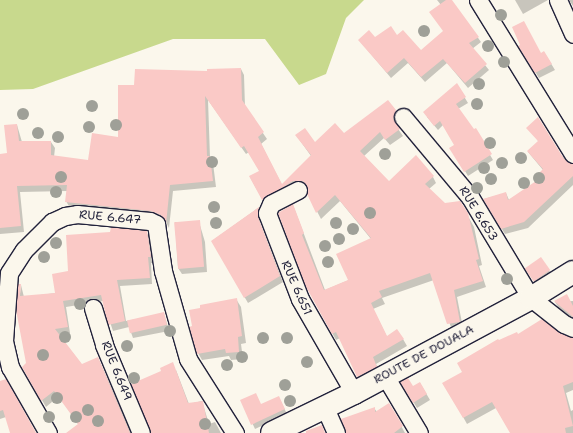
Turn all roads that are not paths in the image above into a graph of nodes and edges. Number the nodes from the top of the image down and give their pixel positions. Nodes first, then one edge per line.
1 (478, 0) edge
2 (558, 0) edge
3 (573, 34) edge
4 (402, 117) dead end
5 (573, 154) edge
6 (298, 190) dead end
7 (4, 269) edge
8 (573, 272) edge
9 (531, 298) junction
10 (93, 308) dead end
11 (573, 328) edge
12 (385, 376) junction
13 (354, 394) junction
14 (325, 408) junction
15 (48, 433) edge
16 (141, 433) edge
17 (235, 433) edge
18 (272, 433) edge
19 (336, 433) edge
20 (419, 433) edge

1 - 5 street
2 - 3 street
4 - 9 street, RUE 6.653
6 - 13 street, RUE 6.651
7 - 15 street, RUE 6.647
7 - 17 street, RUE 6.647
8 - 9 highway, ROUTE DE DOUALA
9 - 11 street
9 - 12 highway, ROUTE DE DOUALA
10 - 16 street, RUE 6.649
12 - 13 highway, ROUTE DE DOUALA
12 - 20 street
13 - 14 highway, ROUTE DE DOUALA
14 - 18 highway, ROUTE DE DOUALA
14 - 19 street

